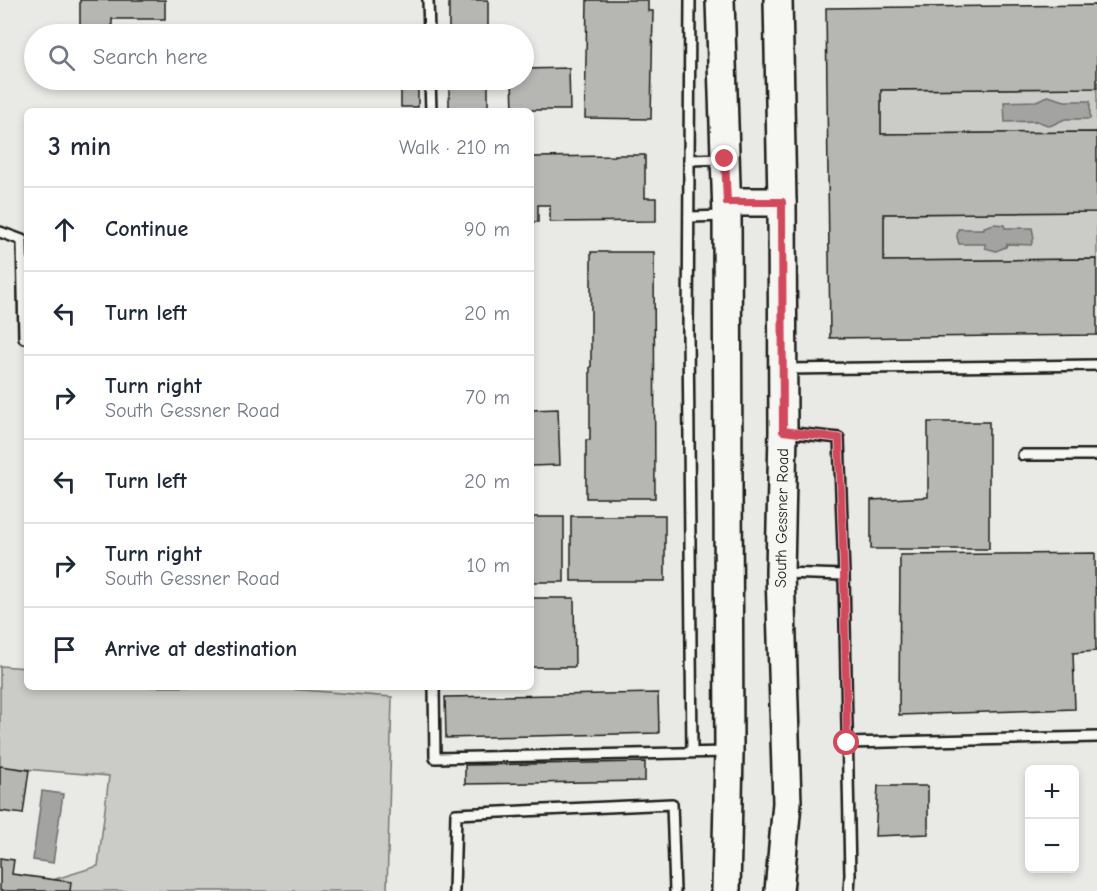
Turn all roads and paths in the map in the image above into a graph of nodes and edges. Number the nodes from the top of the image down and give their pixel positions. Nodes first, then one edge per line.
1 (428, 0) edge
2 (690, 0) edge
3 (720, 0) edge
4 (778, 0) edge
5 (429, 24) edge
6 (430, 90) edge
7 (431, 108) edge
8 (725, 159) junction
9 (689, 160) junction
10 (782, 202) junction
11 (727, 209) junction
12 (689, 217) junction
13 (0, 232) edge
14 (24, 246) edge
15 (1097, 365) edge
16 (783, 369) junction
17 (783, 431) junction
18 (1023, 455) dead end
19 (1097, 455) edge
20 (780, 573) junction
21 (844, 574) junction
22 (434, 690) edge
23 (1097, 737) edge
24 (847, 743) junction
25 (692, 752) junction
26 (718, 752) junction
27 (454, 891) edge
28 (676, 891) edge
29 (726, 891) edge
30 (779, 891) edge
31 (849, 891) edge

1 - 5 lane
2 - 9 lane
3 - 8 main road
4 - 10 main road, South Gessner Road
6 - 7 lane
8 - 9 lane
8 - 11 main road
9 - 12 lane
10 - 11 main road
10 - 16 main road, South Gessner Road
11 - 12 lane
11 - 26 main road
12 - 25 lane
13 - 14 lane
15 - 16 lane
16 - 17 main road, South Gessner Road
17 - 20 main road, South Gessner Road
17 - 21 lane
18 - 19 lane
20 - 21 lane
20 - 30 main road, South Gessner Road
21 - 24 lane
22 - 25 lane
23 - 24 lane
24 - 31 lane
25 - 26 lane
26 - 29 main road
27 - 28 lane

